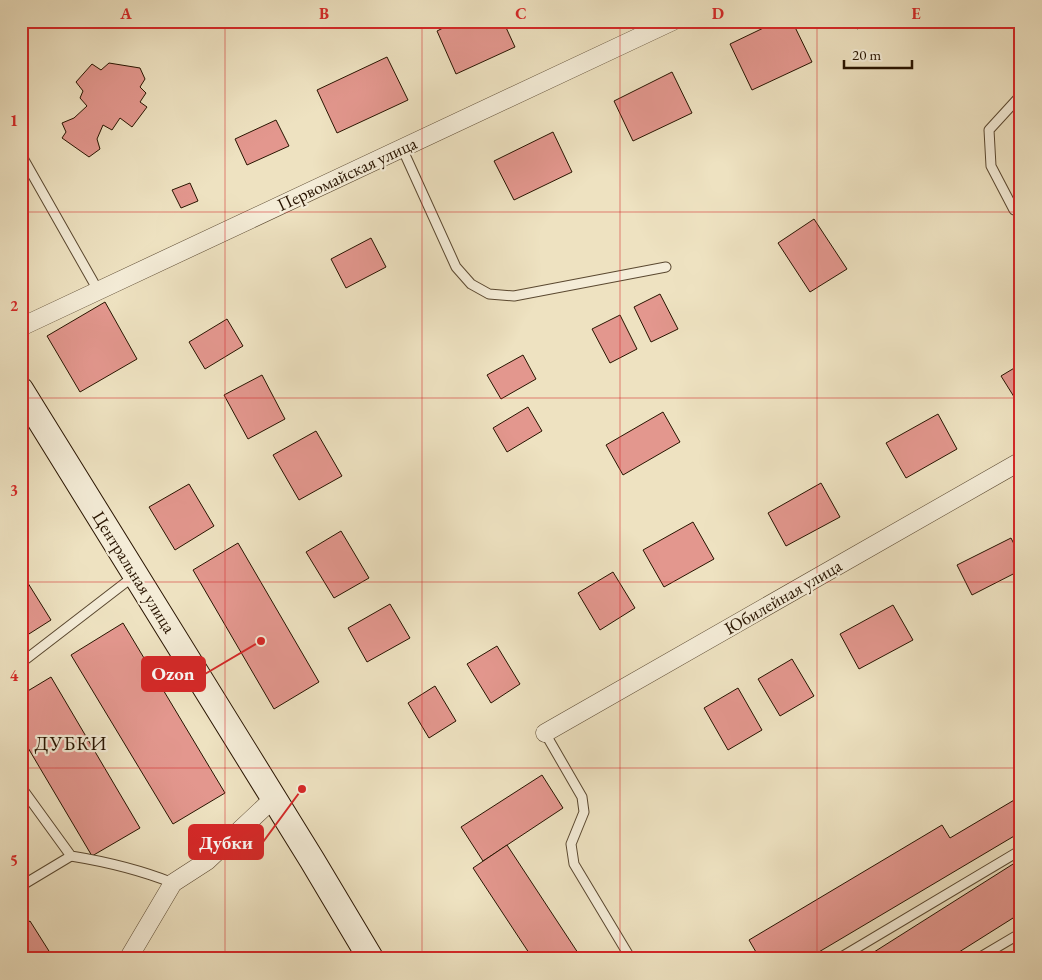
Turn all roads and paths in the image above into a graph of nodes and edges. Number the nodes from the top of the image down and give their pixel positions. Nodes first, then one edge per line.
1 (673, 21) edge
2 (1021, 95) edge
3 (402, 148) junction
4 (22, 158) dead end
5 (1021, 211) edge
6 (666, 266) dead end
7 (99, 292) junction
8 (21, 327) edge
9 (21, 390) edge
10 (1021, 461) edge
11 (136, 574) junction
12 (21, 663) edge
13 (545, 733) joint
14 (21, 787) edge
15 (273, 799) junction
16 (1021, 850) edge
17 (71, 856) junction
18 (173, 883) junction
19 (21, 886) edge
20 (1021, 933) edge
21 (128, 959) edge
22 (371, 959) edge
23 (631, 959) edge
24 (838, 959) edge
25 (977, 959) edge

1 - 3 street, Первомайская улица
2 - 5 lane
3 - 6 lane
3 - 7 street, Первомайская улица
4 - 7 lane
7 - 8 street, Первомайская улица
9 - 11 main road, Центральная улица
10 - 13 street, Юбилейная улица
11 - 12 lane
11 - 15 main road, Центральная улица
13 - 23 lane
14 - 17 lane
15 - 18 street
15 - 22 main road, Центральная улица
16 - 24 lane
17 - 18 lane
17 - 19 lane
18 - 21 street
20 - 25 lane

